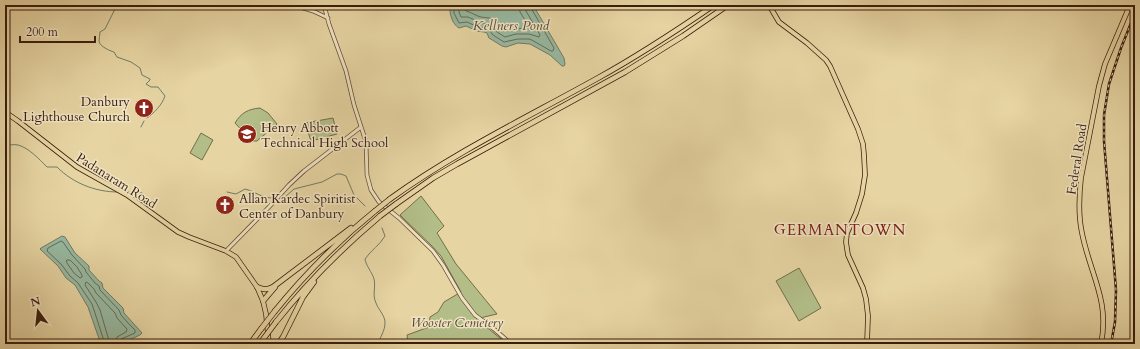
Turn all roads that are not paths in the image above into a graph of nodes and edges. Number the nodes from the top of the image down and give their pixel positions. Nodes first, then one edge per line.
1 (293, 5) edge
2 (324, 5) edge
3 (714, 5) edge
4 (728, 5) edge
5 (769, 5) edge
6 (1130, 5) edge
7 (328, 18) junction
8 (5, 112) edge
9 (361, 127) junction
10 (369, 216) junction
11 (350, 242) junction
12 (226, 251) junction
13 (282, 281) junction
14 (257, 287) junction
15 (263, 301) junction
16 (260, 343) edge
17 (250, 344) edge
18 (269, 344) edge
19 (278, 344) edge
20 (511, 344) edge
21 (867, 344) edge
22 (1101, 344) edge

1 - 7 street
2 - 7 street
3 - 10 highway, bridge
4 - 11 highway, bridge
5 - 21 main road
6 - 22 main road, Federal Road
7 - 9 street
8 - 12 main road, Padanaram Road
9 - 12 street
9 - 20 street
10 - 13 highway
10 - 17 highway, bridge
11 - 16 highway, bridge
11 - 19 highway
12 - 14 main road
13 - 14 highway
13 - 15 highway
14 - 15 main road
15 - 18 main road

